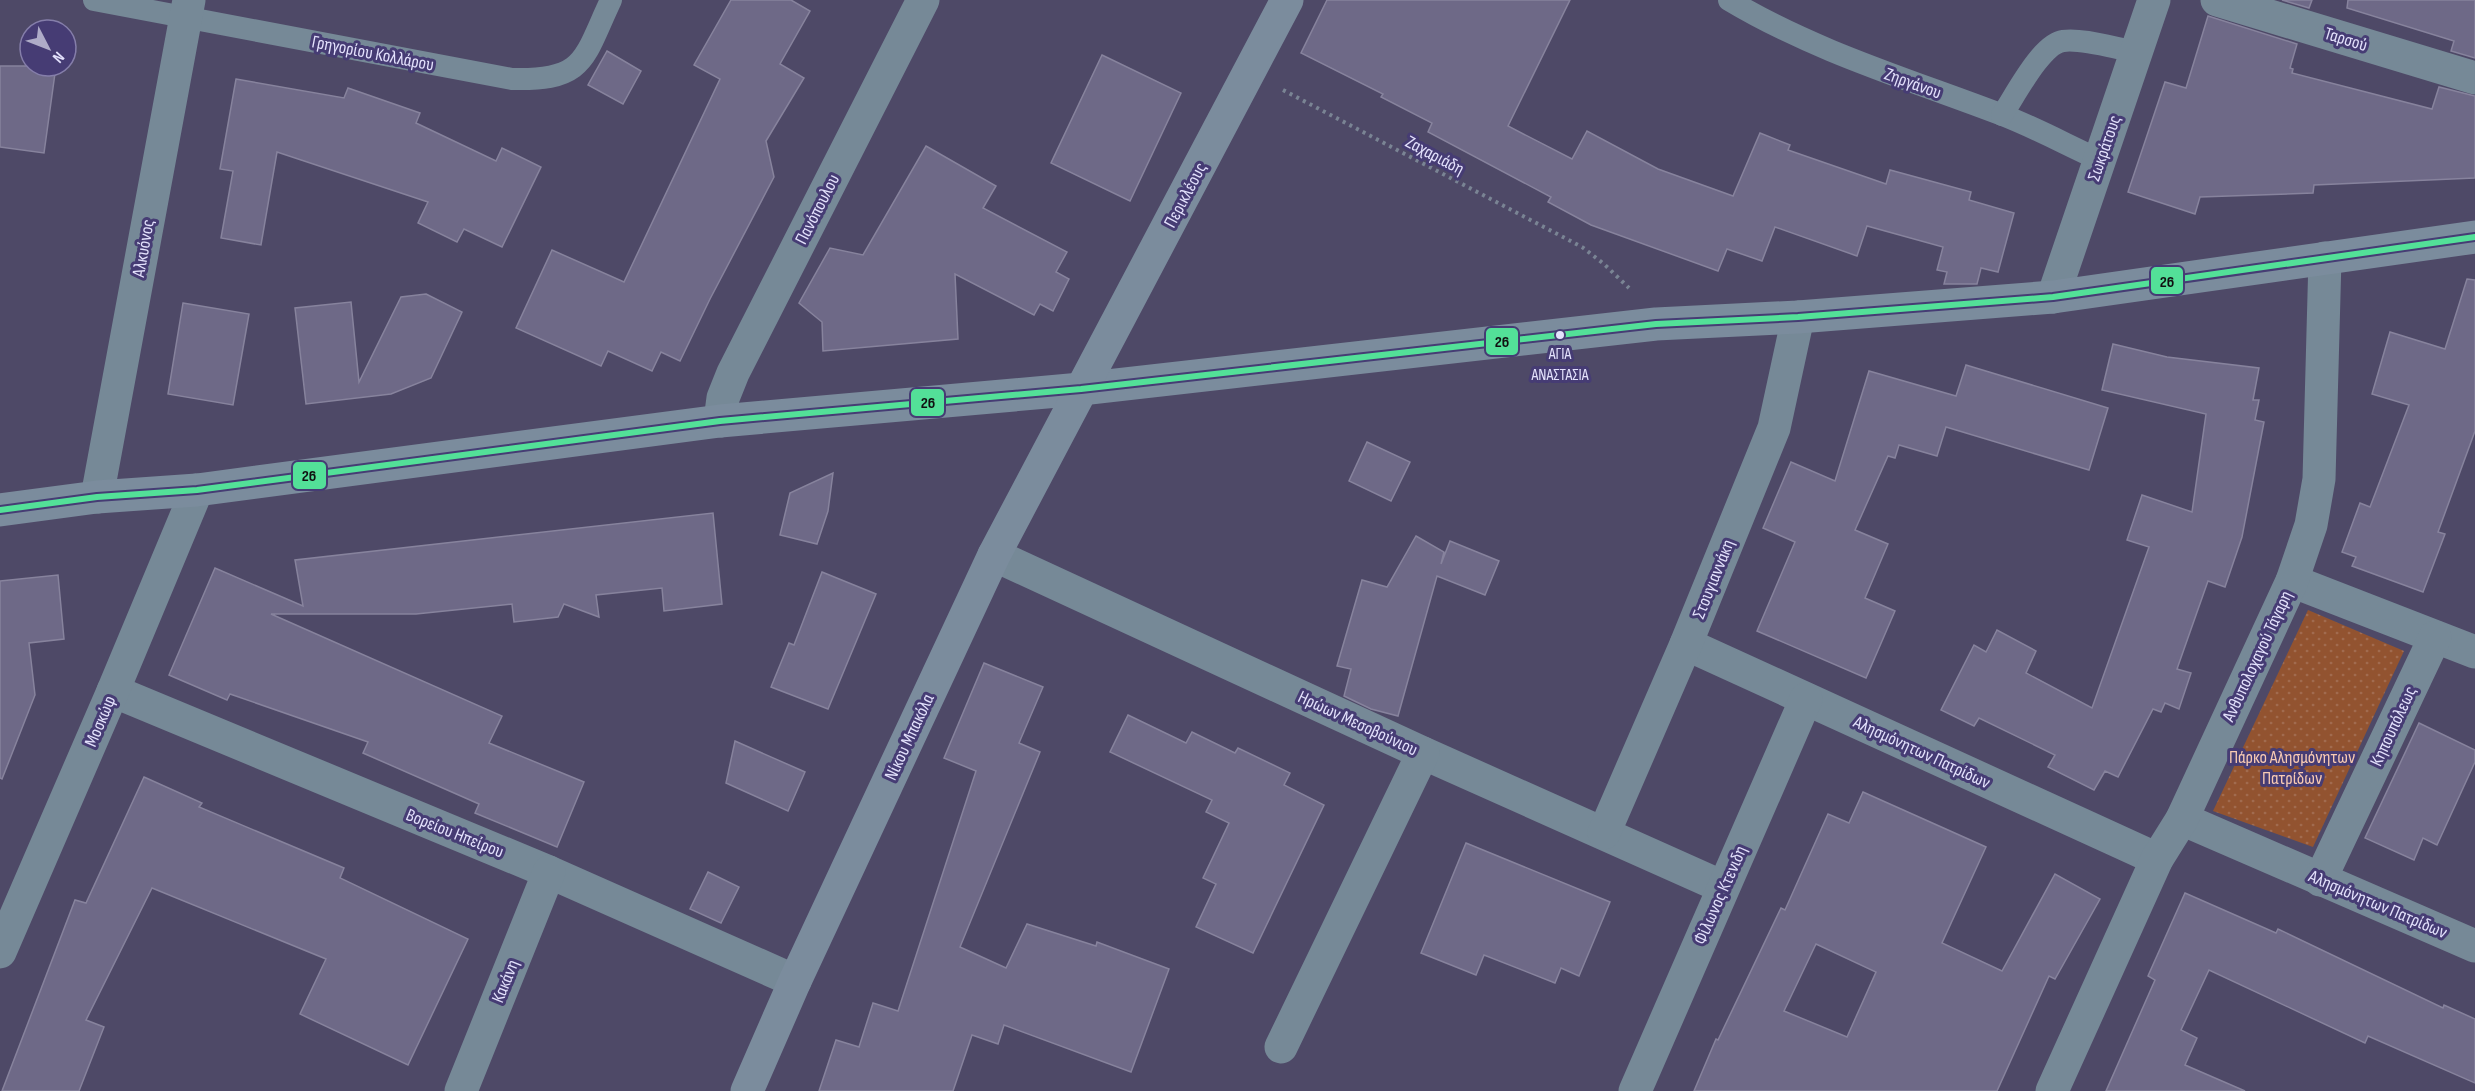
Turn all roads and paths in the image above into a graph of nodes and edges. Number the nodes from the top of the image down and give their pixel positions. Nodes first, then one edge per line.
1 (94, 0) edge
2 (611, 0) edge
3 (923, 0) edge
4 (1287, 0) edge
5 (1729, 0) edge
6 (2154, 0) edge
7 (2217, 0) edge
8 (187, 9) edge
9 (2137, 52) junction
10 (1250, 73) junction
11 (2475, 78) edge
12 (2002, 115) junction
13 (2100, 160) junction
14 (2475, 237) edge
15 (2325, 258) junction
16 (1604, 264) dead end
17 (2053, 297) junction
18 (1798, 317) junction
19 (1081, 388) junction
20 (720, 421) junction
21 (196, 490) junction
22 (97, 497) junction
23 (0, 510) edge
24 (994, 555) junction
25 (2292, 581) junction
26 (2435, 637) junction
27 (1686, 644) junction
28 (2475, 652) edge
29 (113, 691) junction
30 (1806, 699) junction
31 (1423, 753) junction
32 (2182, 819) junction
33 (1604, 833) junction
34 (2157, 859) junction
35 (549, 872) junction
36 (2320, 880) junction
37 (1723, 887) junction
38 (2475, 946) edge
39 (0, 951) edge
40 (795, 981) junction
41 (1281, 1047) dead end
42 (461, 1091) edge
43 (747, 1091) edge
44 (1635, 1091) edge
45 (2052, 1091) edge

1 - 8 lane, Γρηγορίου Κολλάρου
2 - 8 lane, Γρηγορίου Κολλάρου
3 - 20 street, Πανόπουλου
4 - 10 main road, Περικλέους
5 - 12 lane, Ζηργάνου
6 - 9 street, Σωκράτους
7 - 11 street, Ταρσού
8 - 22 street, Αλκυόνος
9 - 12 lane
9 - 13 street, Σωκράτους
10 - 16 path, Ζαχαριάδη
10 - 19 main road, Περικλέους
12 - 13 lane, Ζηργάνου
13 - 17 street, Σωκράτους
14 - 15 main road
15 - 17 main road
15 - 25 street, Ανθυπολοχαγού Τάγαρη
17 - 18 main road
18 - 19 main road
18 - 27 street, Στουγιαννάκη
19 - 20 main road
19 - 24 main road, Νίκου Μπακόλα
20 - 21 main road
21 - 22 main road
21 - 29 street, Μοσκώφ
22 - 23 main road
24 - 31 street, Ηρώων Μεσοβούνιου
24 - 40 main road, Νίκου Μπακόλα
25 - 26 street
25 - 32 street, Ανθυπολοχαγού Τάγαρη
26 - 28 street
26 - 36 street, Κηπουπόλεως
27 - 30 street, Αλησμόνητων Πατρίδων
27 - 33 street, Στουγιαννάκη
29 - 35 street, Βορείου Ηπείρου
29 - 39 street, Μοσκώφ
30 - 34 street, Αλησμόνητων Πατρίδων
30 - 37 street, Φίλωνος Κτενιδη
31 - 33 street, Ηρώων Μεσοβούνιου
31 - 41 street
32 - 34 street, Ανθυπολοχαγού Τάγαρη
32 - 36 street, Αλησμόνητων Πατρίδων
33 - 37 street, Ηρώων Μεσοβούνιου
34 - 45 street, Ανθυπολοχαγού Τάγαρη
35 - 40 street, Βορείου Ηπείρου
35 - 42 street, Κακάνη
36 - 38 street, Αλησμόνητων Πατρίδων
37 - 44 street, Φίλωνος Κτενιδη
40 - 43 main road, Νίκου Μπακόλα

